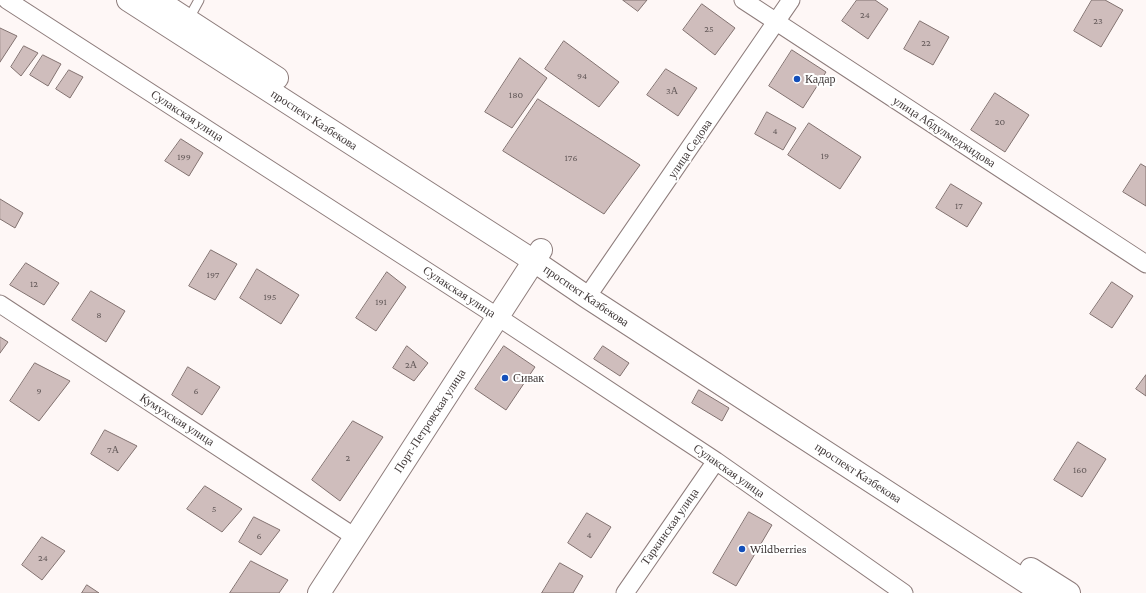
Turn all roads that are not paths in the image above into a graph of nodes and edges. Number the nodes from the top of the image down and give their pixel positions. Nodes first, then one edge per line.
1 (7, 0) edge
2 (128, 0) edge
3 (157, 0) edge
4 (199, 0) edge
5 (743, 0) edge
6 (791, 0) edge
7 (188, 20) junction
8 (776, 22) junction
9 (537, 255) junction
10 (1146, 264) edge
11 (592, 292) junction
12 (0, 304) edge
13 (498, 317) junction
14 (716, 461) junction
15 (355, 537) junction
16 (319, 593) edge
17 (625, 593) edge
18 (904, 593) edge
19 (1043, 593) edge
20 (1069, 593) edge

1 - 13 street, Сулакская улица
2 - 9 main road, проспект Казбекова
3 - 7 main road, проспект Казбекова
4 - 7 lane
5 - 8 street, улица Абдулмеджидова
6 - 8 street, улица Седова
7 - 9 main road, проспект Казбекова
8 - 10 street, улица Абдулмеджидова
8 - 11 street, улица Седова
9 - 11 main road, проспект Казбекова
9 - 13 main road, Порт-Петровская улица
11 - 19 main road, проспект Казбекова
11 - 20 main road, проспект Казбекова
12 - 15 street, Кумухская улица
13 - 14 street, Сулакская улица
13 - 15 main road, Порт-Петровская улица
14 - 17 street, Таркинская улица
14 - 18 street, Сулакская улица
15 - 16 main road, Порт-Петровская улица

